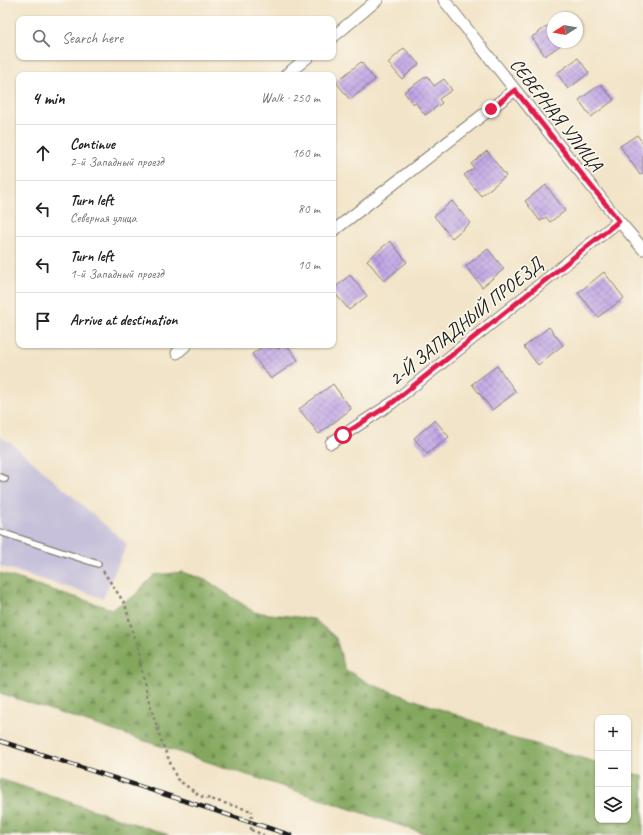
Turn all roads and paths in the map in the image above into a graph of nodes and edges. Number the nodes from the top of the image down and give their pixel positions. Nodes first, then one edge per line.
1 (377, 0) edge
2 (444, 0) edge
3 (336, 34) edge
4 (304, 60) edge
5 (290, 72) edge
6 (515, 90) junction
7 (619, 221) junction
8 (336, 229) edge
9 (643, 249) edge
10 (182, 348) edge
11 (176, 353) dead end
12 (331, 443) dead end
13 (0, 532) edge
14 (98, 564) joint
15 (264, 835) edge

1 - 3 street
2 - 6 street, СЕВЕРНАЯ УЛИЦА
4 - 5 street
6 - 7 street, СЕВЕРНАЯ УЛИЦА
6 - 8 street
7 - 9 street, СЕВЕРНАЯ УЛИЦА
7 - 12 street, 2-Й ЗАПАДНЫЙ ПРОЕЗД
10 - 11 street
13 - 14 lane
14 - 15 path, bridge

